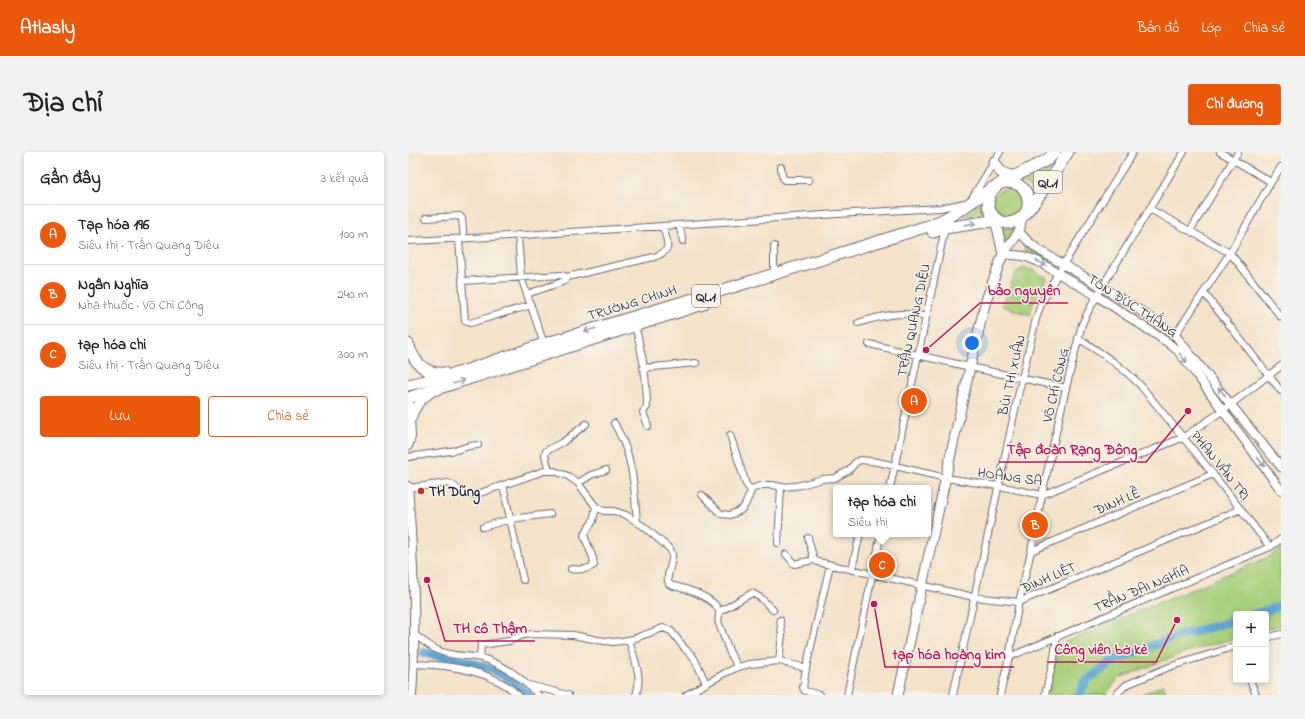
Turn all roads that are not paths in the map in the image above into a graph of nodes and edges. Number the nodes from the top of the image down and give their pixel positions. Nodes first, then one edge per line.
1 (1000, 152) edge
2 (1054, 152) edge
3 (1068, 152) edge
4 (1133, 152) edge
5 (1184, 152) edge
6 (1220, 152) edge
7 (1238, 152) edge
8 (1233, 160) junction
9 (994, 162) junction
10 (781, 166) dead end
11 (1281, 167) edge
12 (1013, 176) junction
13 (809, 180) dead end
14 (1271, 182) junction
15 (997, 185) junction
16 (970, 202) junction
17 (1150, 209) junction
18 (1024, 214) junction
19 (426, 218) dead end
20 (995, 219) junction
21 (679, 225) junction
22 (663, 226) junction
23 (945, 228) junction
24 (1190, 231) junction
25 (1019, 232) junction
26 (518, 235) junction
27 (462, 239) junction
28 (408, 241) edge
29 (683, 241) dead end
30 (774, 246) dead end
31 (1230, 253) junction
32 (1003, 254) junction
33 (1064, 264) junction
34 (1058, 273) junction
35 (774, 275) junction
36 (521, 277) junction
37 (567, 277) junction
38 (462, 281) junction
39 (1102, 287) junction
40 (1204, 293) junction
41 (527, 294) junction
42 (1097, 296) junction
43 (531, 306) junction
44 (926, 317) junction
45 (1281, 317) edge
46 (858, 323) dead end
47 (634, 326) junction
48 (1175, 335) junction
49 (1078, 338) junction
50 (408, 344) edge
51 (544, 344) junction
52 (869, 344) dead end
53 (918, 355) junction
54 (696, 363) dead end
55 (1281, 366) edge
56 (970, 367) junction
57 (644, 368) junction
58 (462, 372) junction
59 (1269, 376) junction
60 (1022, 378) junction
61 (408, 381) edge
62 (1066, 388) junction
63 (436, 390) junction
64 (1281, 391) edge
65 (409, 398) edge
66 (1231, 404) junction
67 (1222, 411) junction
68 (411, 422) junction
69 (614, 423) dead end
70 (586, 424) dead end
71 (648, 426) dead end
72 (730, 435) dead end
73 (1184, 438) junction
74 (478, 445) dead end
75 (408, 446) edge
76 (408, 457) edge
77 (895, 465) junction
78 (1281, 467) edge
79 (606, 470) dead end
80 (549, 471) junction
81 (1213, 474) junction
82 (946, 478) junction
83 (578, 483) junction
84 (503, 484) junction
85 (891, 485) edge
86 (999, 486) junction
87 (408, 487) edge
88 (781, 488) junction
89 (1281, 490) edge
90 (751, 491) junction
91 (702, 495) dead end
92 (1042, 495) junction
93 (596, 507) junction
94 (1241, 509) junction
95 (550, 514) dead end
96 (511, 519) junction
97 (637, 522) junction
98 (483, 527) dead end
99 (859, 537) edge
100 (880, 537) edge
101 (808, 538) dead end
102 (1281, 539) edge
103 (778, 543) dead end
104 (1270, 547) junction
105 (1031, 551) junction
106 (786, 554) dead end
107 (814, 560) junction
108 (830, 565) junction
109 (571, 569) dead end
110 (852, 569) junction
111 (872, 574) junction
112 (523, 580) dead end
113 (922, 586) junction
114 (974, 597) junction
115 (1019, 602) junction
116 (773, 610) dead end
117 (719, 612) junction
118 (780, 620) dead end
119 (414, 634) junction
120 (1281, 634) edge
121 (1057, 636) junction
122 (1269, 637) edge
123 (629, 640) junction
124 (1233, 648) edge
125 (1009, 657) junction
126 (480, 658) junction
127 (779, 661) junction
128 (414, 664) junction
129 (738, 667) junction
130 (806, 668) junction
131 (706, 683) junction
132 (1251, 683) edge
133 (528, 685) junction
134 (412, 695) edge
135 (518, 695) edge
136 (538, 695) edge
137 (568, 695) edge
138 (636, 695) edge
139 (686, 695) edge
140 (820, 695) edge
141 (847, 695) edge
142 (898, 695) edge
143 (953, 695) edge
144 (1000, 695) edge
145 (1045, 695) edge
146 (1116, 695) edge
147 (1256, 695) edge

1 - 9 street
2 - 12 highway, QL.1
3 - 18 highway, QL.1
4 - 33 street, BÙI THỊ XUÂN
5 - 17 street, VÕ CHÍ CÔNG
6 - 8 street
7 - 8 street
8 - 14 street
8 - 24 street
9 - 12 highway
9 - 16 street
10 - 13 street
11 - 14 street
12 - 15 highway, QL.1
14 - 31 street
15 - 16 highway, TRƯỜNG CHINH / QL.1
15 - 18 highway, QL.1
15 - 20 highway
16 - 21 street
16 - 35 highway, TRƯỜNG CHINH / QL.1
17 - 24 street
17 - 39 street, VÕ CHÍ CÔNG
18 - 20 highway, QL.1
18 - 25 main road
19 - 27 street
23 -> 20 highway, TRƯỜNG CHINH / QL.1
20 - 32 main road
21 - 22 street
21 - 29 street
22 - 26 street
22 - 37 street
23 - 44 street, TRẦN QUANG DIỆU
23 - 47 highway, TRƯỜNG CHINH / QL.1
24 - 31 street
25 - 32 main road
25 - 33 main road, TÔN ĐỨC THẮNG
26 - 27 street
26 - 36 street
27 - 28 street
27 - 38 street
30 - 35 street
31 - 40 street
31 - 45 street
32 -> 34 main road, TÔN ĐỨC THẮNG
32 - 56 main road
33 - 34 street, BÙI THỊ XUÂN
33 - 39 main road, TÔN ĐỨC THẮNG
34 - 42 main road, TÔN ĐỨC THẮNG
34 - 60 street, BÙI THỊ XUÂN
35 -> 51 highway, TRƯỜNG CHINH / QL.1
36 - 37 street
36 - 38 street
36 - 41 street
37 - 41 street
38 - 43 street
39 - 42 street, VÕ CHÍ CÔNG
39 - 48 main road, TÔN ĐỨC THẮNG
40 - 48 street
40 - 59 street
41 - 43 street
42 - 49 street, VÕ CHÍ CÔNG
42 -> 67 main road, TÔN ĐỨC THẮNG
43 - 51 street
44 - 46 street
44 - 53 street, TRẦN QUANG DIỆU
47 - 57 street
63 -> 47 highway, TRƯỜNG CHINH / QL.1
66 -> 48 main road, TÔN ĐỨC THẮNG
49 - 62 street, VÕ CHÍ CÔNG
49 - 73 street, PHAN VĂN TRỊ
50 - 58 highway
51 - 58 highway, TRƯỜNG CHINH / QL.1
52 - 53 street
53 - 56 street
53 - 77 street, TRẦN QUANG DIỆU
54 - 57 street
55 - 59 street, HOÀNG SA
56 - 60 street
56 - 82 main road
57 - 71 street
58 - 61 highway, TRƯỜNG CHINH / QL.1
59 - 64 street
59 - 66 street, HOÀNG SA
60 - 62 street
60 - 86 street, BÙI THỊ XUÂN
61 - 65 highway
62 - 92 street, VÕ CHÍ CÔNG
63 - 65 highway, TRƯỜNG CHINH / QL.1
63 - 68 main road
65 - 68 main road
66 - 67 street, HOÀNG SA
66 - 78 main road, TÔN ĐỨC THẮNG
67 - 73 street, HOÀNG SA
67 -> 89 main road, TÔN ĐỨC THẮNG
68 - 75 main road
69 - 97 street
70 - 80 street
72 - 90 street
73 - 81 street, PHAN VĂN TRỊ
73 - 92 street, HOÀNG SA
74 - 76 street
77 - 82 street, HOÀNG SA
77 - 85 street, TRẦN QUANG DIỆU
77 - 88 street, HOÀNG SA
79 - 83 street
80 - 83 street
80 - 84 street
81 - 94 street, PHAN VĂN TRỊ
81 - 105 street, ĐINH LỄ
82 - 86 street, HOÀNG SA
82 - 113 main road
83 - 93 street
84 - 87 street
84 - 96 street
86 - 92 street, HOÀNG SA
86 - 114 street, BÙI THỊ XUÂN
87 - 119 main road
88 - 90 street, HOÀNG SA
88 - 103 street
90 - 91 street
92 - 105 street, VÕ CHÍ CÔNG
93 - 97 street
93 - 109 street
94 - 104 street, PHAN VĂN TRỊ
94 - 115 street, ĐINH LIỆT
95 - 96 street
96 - 98 street
96 - 112 street
97 - 117 street
99 - 110 street
100 - 111 street
101 - 107 street
102 - 104 street, TRẦN ĐẠI NGHĨA
104 - 121 street, TRẦN ĐẠI NGHĨA
105 - 115 street, VÕ CHÍ CÔNG
106 - 107 street
107 - 108 street, ĐINH LIỆT
108 - 110 street, ĐINH LIỆT
108 - 130 street
110 - 111 street, ĐINH LIỆT
111 - 113 street, ĐINH LIỆT
111 - 141 street
113 - 114 street, ĐINH LIỆT
113 - 142 main road
114 - 115 street, ĐINH LIỆT
114 - 143 street, BÙI THỊ XUÂN
115 - 125 street, VÕ CHÍ CÔNG
116 - 117 street
117 - 129 street
118 - 127 street
119 - 126 street
119 - 128 main road
120 - 122 street
121 - 125 street, TRẦN ĐẠI NGHĨA
121 - 145 street
123 - 126 street
123 - 131 street
123 - 138 street
124 - 146 street
125 - 144 street, VÕ CHÍ CÔNG
126 - 133 street
127 - 129 street
127 - 130 street
128 - 134 main road
128 - 135 street
129 - 131 street
130 - 140 street
131 - 139 street
132 - 147 street
133 - 136 street
133 - 137 street

